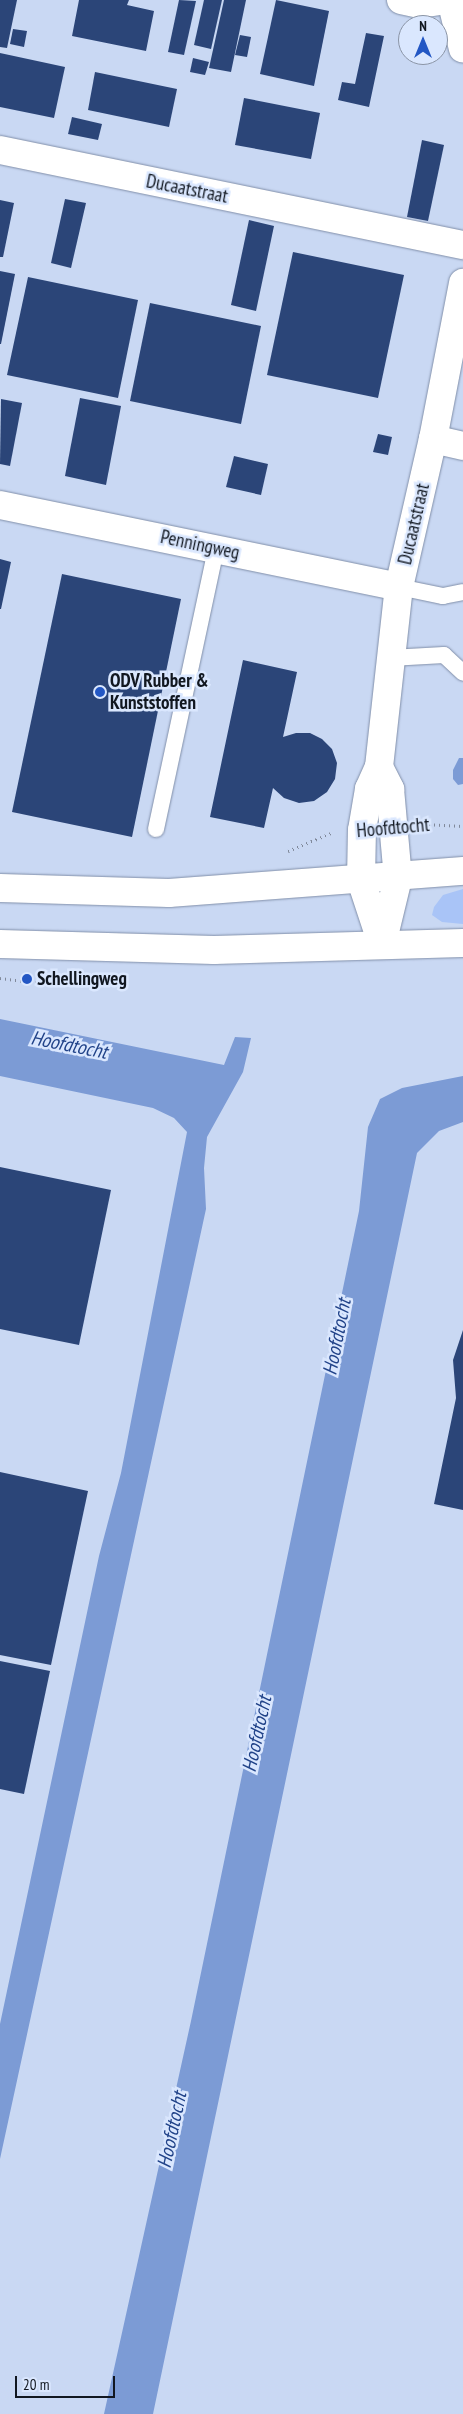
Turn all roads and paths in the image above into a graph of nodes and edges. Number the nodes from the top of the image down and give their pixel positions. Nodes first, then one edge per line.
1 (401, 0) edge
2 (445, 0) edge
3 (451, 0) edge
4 (463, 48) edge
5 (0, 150) edge
6 (463, 245) edge
7 (463, 283) edge
8 (433, 440) junction
9 (463, 446) edge
10 (0, 505) edge
11 (216, 548) junction
12 (399, 587) junction
13 (463, 592) edge
14 (390, 658) junction
15 (463, 673) edge
16 (379, 767) junction
17 (394, 825) junction
18 (463, 826) edge
19 (156, 829) dead end
20 (362, 830) junction
21 (281, 855) dead end
22 (463, 871) edge
23 (398, 878) junction
24 (361, 880) junction
25 (0, 888) edge
26 (463, 943) edge
27 (0, 944) edge
28 (382, 944) junction
29 (0, 978) edge
30 (47, 984) dead end

1 - 2 street
3 - 4 street
5 - 6 street, Ducaatstraat
7 - 8 street, Ducaatstraat
8 - 9 street
8 - 12 street, Ducaatstraat
10 - 11 street, Penningweg
11 - 12 street, Penningweg
11 - 19 lane
12 - 13 lane
12 - 14 street, Ducaatstraat
14 - 15 lane
14 - 16 street, Ducaatstraat
16 - 17 street
16 - 20 street, Ducaatstraat
17 - 18 path, Hoofdtocht
17 - 23 street
20 - 21 path, Hoofdtocht
20 - 24 street, Ducaatstraat
22 - 23 street
23 - 24 street
23 - 28 street
24 - 25 street
24 - 28 street, Ducaatstraat
26 - 28 street
27 - 28 street
29 - 30 path

